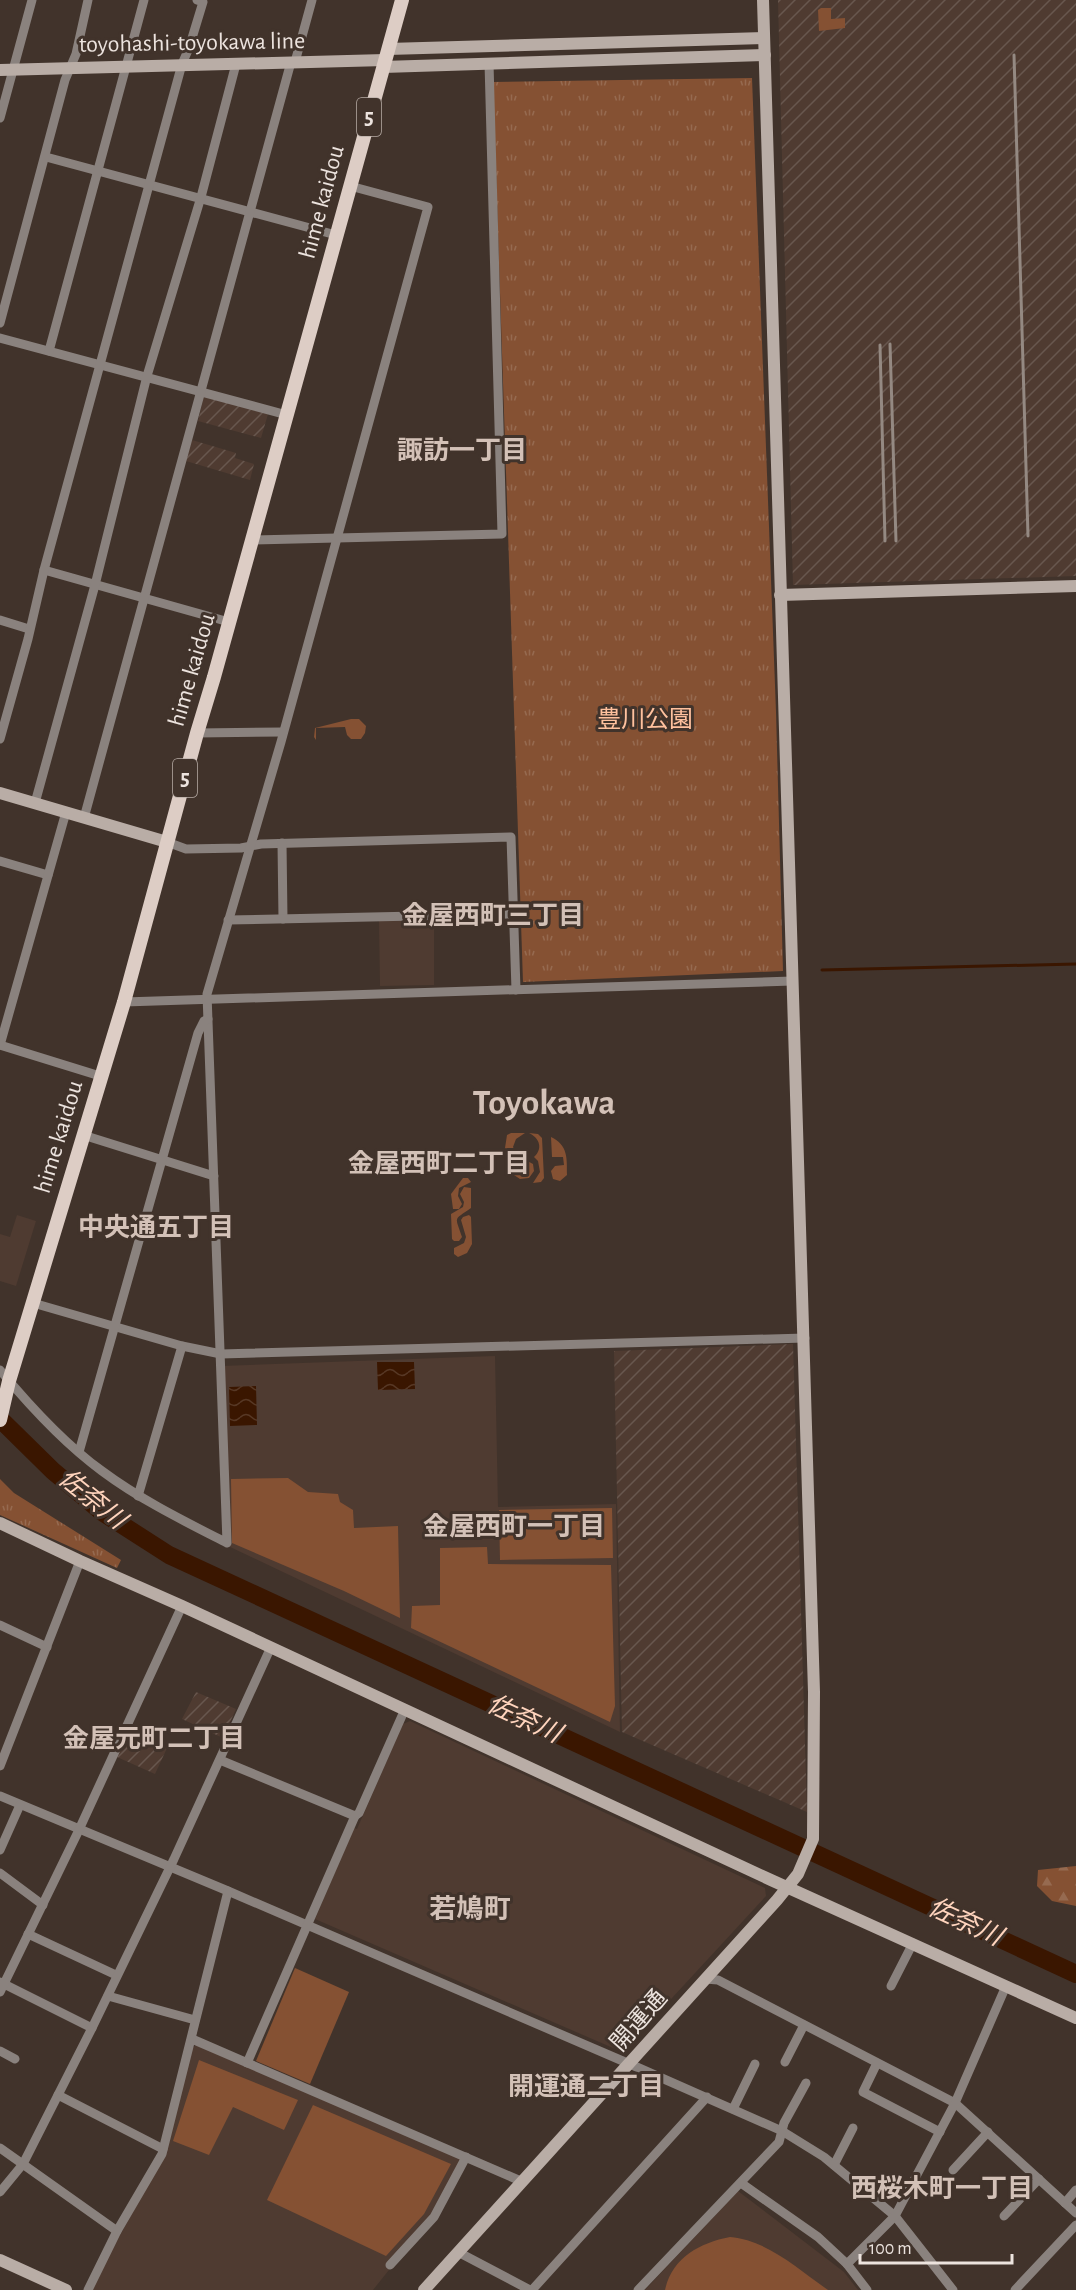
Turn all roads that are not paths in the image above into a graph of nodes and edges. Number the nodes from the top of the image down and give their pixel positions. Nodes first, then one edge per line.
1 (32, 0) edge
2 (88, 0) edge
3 (144, 0) edge
4 (197, 0) edge
5 (312, 0) edge
6 (402, 0) edge
7 (763, 0) edge
8 (764, 38) junction
9 (765, 55) junction
10 (385, 58) junction
11 (293, 62) junction
12 (489, 63) junction
13 (182, 64) junction
14 (236, 64) junction
15 (126, 66) junction
16 (70, 68) junction
17 (13, 69) junction
18 (0, 70) edge
19 (0, 118) edge
20 (46, 157) junction
21 (98, 170) junction
22 (150, 184) junction
23 (350, 186) junction
24 (201, 197) junction
25 (250, 211) junction
26 (336, 235) junction
27 (0, 323) edge
28 (0, 338) edge
29 (49, 351) junction
30 (101, 365) junction
31 (147, 376) junction
32 (201, 391) junction
33 (287, 415) junction
34 (336, 538) junction
35 (252, 540) junction
36 (44, 570) junction
37 (95, 585) junction
38 (1076, 586) edge
39 (780, 595) junction
40 (144, 598) junction
41 (0, 620) edge
42 (229, 622) junction
43 (29, 629) junction
44 (284, 732) junction
45 (197, 733) junction
46 (0, 739) edge
47 (0, 793) edge
48 (35, 803) junction
49 (66, 812) junction
50 (84, 818) junction
51 (167, 842) junction
52 (282, 843) junction
53 (249, 846) junction
54 (0, 861) edge
55 (48, 874) junction
56 (514, 914) junction
57 (283, 919) junction
58 (228, 920) junction
59 (792, 981) junction
60 (516, 990) junction
61 (208, 1000) junction
62 (124, 1002) junction
63 (208, 1020) junction
64 (0, 1045) edge
65 (100, 1076) junction
66 (83, 1135) junction
67 (163, 1160) junction
68 (214, 1176) junction
69 (33, 1303) junction
70 (116, 1326) junction
71 (805, 1338) junction
72 (182, 1346) junction
73 (220, 1354) junction
74 (4, 1376) edge
75 (0, 1420) edge
76 (79, 1452) junction
77 (138, 1496) junction
78 (0, 1523) edge
79 (80, 1561) junction
80 (182, 1606) junction
81 (0, 1625) edge
82 (47, 1647) junction
83 (271, 1647) junction
84 (405, 1709) junction
85 (220, 1760) junction
86 (0, 1766) edge
87 (0, 1796) edge
88 (20, 1805) junction
89 (355, 1816) junction
90 (79, 1830) junction
91 (0, 1850) edge
92 (171, 1867) junction
93 (0, 1873) edge
94 (787, 1887) junction
95 (228, 1891) junction
96 (43, 1905) junction
97 (308, 1926) junction
98 (28, 1934) junction
99 (913, 1943) junction
100 (116, 1975) junction
101 (705, 1979) junction
102 (1, 1986) edge
103 (891, 1986) dead end
104 (1006, 1986) junction
105 (108, 1996) junction
106 (1076, 2018) edge
107 (195, 2020) junction
108 (804, 2025) junction
109 (92, 2028) junction
110 (192, 2039) junction
111 (0, 2051) edge
112 (15, 2058) dead end
113 (785, 2062) dead end
114 (247, 2063) junction
115 (628, 2063) junction
116 (877, 2063) junction
117 (755, 2064) dead end
118 (806, 2084) dead end
119 (58, 2095) junction
120 (707, 2097) junction
121 (955, 2103) junction
122 (733, 2109) junction
123 (853, 2128) dead end
124 (782, 2132) junction
125 (940, 2132) junction
126 (988, 2132) junction
127 (0, 2148) edge
128 (164, 2149) junction
129 (466, 2157) junction
130 (23, 2164) junction
131 (834, 2165) junction
132 (953, 2170) dead end
133 (1039, 2179) junction
134 (523, 2182) junction
135 (741, 2183) junction
136 (1076, 2190) edge
137 (0, 2192) edge
138 (1065, 2203) junction
139 (1076, 2213) edge
140 (895, 2216) junction
141 (1004, 2216) dead end
142 (1076, 2225) edge
143 (117, 2231) junction
144 (458, 2252) junction
145 (0, 2260) edge
146 (847, 2264) junction
147 (390, 2265) dead end
148 (66, 2290) edge
149 (88, 2290) edge
150 (424, 2290) edge
151 (531, 2290) edge
152 (638, 2290) edge
153 (867, 2290) edge
154 (953, 2290) edge
155 (1015, 2290) edge

1 - 17 street
2 - 16 street
3 - 15 street
4 - 13 street
5 - 11 street
6 - 10 main road, hime kaidou / 5
7 - 8 street, 開運通
8 - 9 street, 開運通
8 - 10 street
9 - 12 street
9 - 39 street, 開運通
10 - 11 street, toyohashi-toyokawa line
10 - 12 street
10 - 23 main road, hime kaidou / 5
11 - 14 street, toyohashi-toyokawa line
11 - 25 street
12 - 34 street
13 - 14 street, toyohashi-toyokawa line
13 - 15 street, toyohashi-toyokawa line
13 - 22 street
14 - 24 street
15 - 16 street, toyohashi-toyokawa line
15 - 21 street
16 - 17 street, toyohashi-toyokawa line
16 - 20 street
17 - 18 street, toyohashi-toyokawa line
17 - 19 street
20 - 21 street
20 - 27 street
21 - 22 street
21 - 29 street
22 - 24 street
22 - 30 street
23 - 26 main road, hime kaidou / 5
23 - 34 street
24 - 25 street
24 - 31 street
25 - 26 street
25 - 32 street
26 - 33 main road, hime kaidou / 5
28 - 29 street
29 - 30 street
30 - 31 street
30 - 36 street
31 - 32 street
31 - 37 street
32 - 33 street
32 - 40 street
33 - 35 main road, hime kaidou / 5
34 - 35 street
34 - 44 street
35 - 42 main road, hime kaidou / 5
36 - 37 street
36 - 43 street
37 - 40 street
37 - 48 street
38 - 39 street
39 - 59 street, 開運通
40 - 42 street
40 - 50 street
41 - 43 street
42 - 45 main road, hime kaidou / 5
43 - 46 street
44 - 45 street
44 - 53 street
45 - 51 main road, hime kaidou / 5
47 - 48 street
48 - 49 street
49 - 50 street
49 - 55 street
50 - 51 street
51 - 53 street
51 - 62 main road, hime kaidou / 5
52 - 53 street
52 - 56 street
52 - 57 street
53 - 58 street
54 - 55 street
55 - 64 street
56 - 57 street
56 - 60 street
57 - 58 street
58 - 61 street
59 - 60 street
59 - 71 street, 開運通
60 - 61 street
61 - 62 street
61 - 63 street
62 - 65 main road, hime kaidou / 5
63 - 67 street
63 - 68 street
64 - 65 street
65 - 66 main road, hime kaidou / 5
66 - 67 street
66 - 69 main road, hime kaidou / 5
67 - 68 street
67 - 70 street
68 - 73 street
69 - 70 street
69 - 74 main road, hime kaidou / 5
70 - 72 street
70 - 76 street
71 - 73 street
71 - 94 street, 開運通
72 - 73 street
72 - 77 street
73 - 77 street
74 - 75 main road, hime kaidou / 5
74 - 76 street
76 - 77 street
78 - 79 street
79 - 80 street
79 - 82 street
80 - 83 street
80 - 90 street
81 - 82 street
82 - 86 street
83 - 84 street
83 - 85 street
84 - 89 street
84 - 94 street
85 - 89 street
85 - 92 street
87 - 88 street
88 - 90 street
88 - 91 street
89 - 97 street
90 - 92 street
90 - 96 street
92 - 95 street
92 - 100 street
93 - 96 street
94 - 99 street
94 - 101 street, 開運通
95 - 97 street
95 - 107 street
96 - 98 street
97 - 114 street
97 - 115 street
98 - 100 street
98 - 102 street
99 - 103 street
99 - 104 street
100 - 105 street
101 - 108 street
101 - 115 street, 開運通
102 - 109 street
104 - 106 street
104 - 121 street
105 - 107 street
105 - 109 street
107 - 110 street
108 - 113 street
108 - 116 street
109 - 119 street
110 - 114 street
110 - 128 street
111 - 112 street
114 - 129 street
115 - 120 street
115 - 134 street, 開運通
116 - 121 street
116 - 125 street
117 - 122 street
118 - 124 street
119 - 128 street
119 - 130 street
120 - 122 street
120 - 151 street
121 - 125 street
121 - 126 street
122 - 124 street
123 - 131 street
124 - 131 street
124 - 135 street
125 - 140 street
126 - 132 street
126 - 133 street
127 - 130 street
128 - 143 street
129 - 134 street
129 - 147 street
130 - 137 street
130 - 143 street
131 - 140 street
133 - 138 street
133 - 141 street
134 - 144 street, 開運通
135 - 146 street
135 - 152 street
136 - 138 street
138 - 139 street
140 - 146 street
140 - 154 street
142 - 155 street
143 - 149 street
144 - 150 street, 開運通
144 - 151 street
145 - 148 street
146 - 153 street

